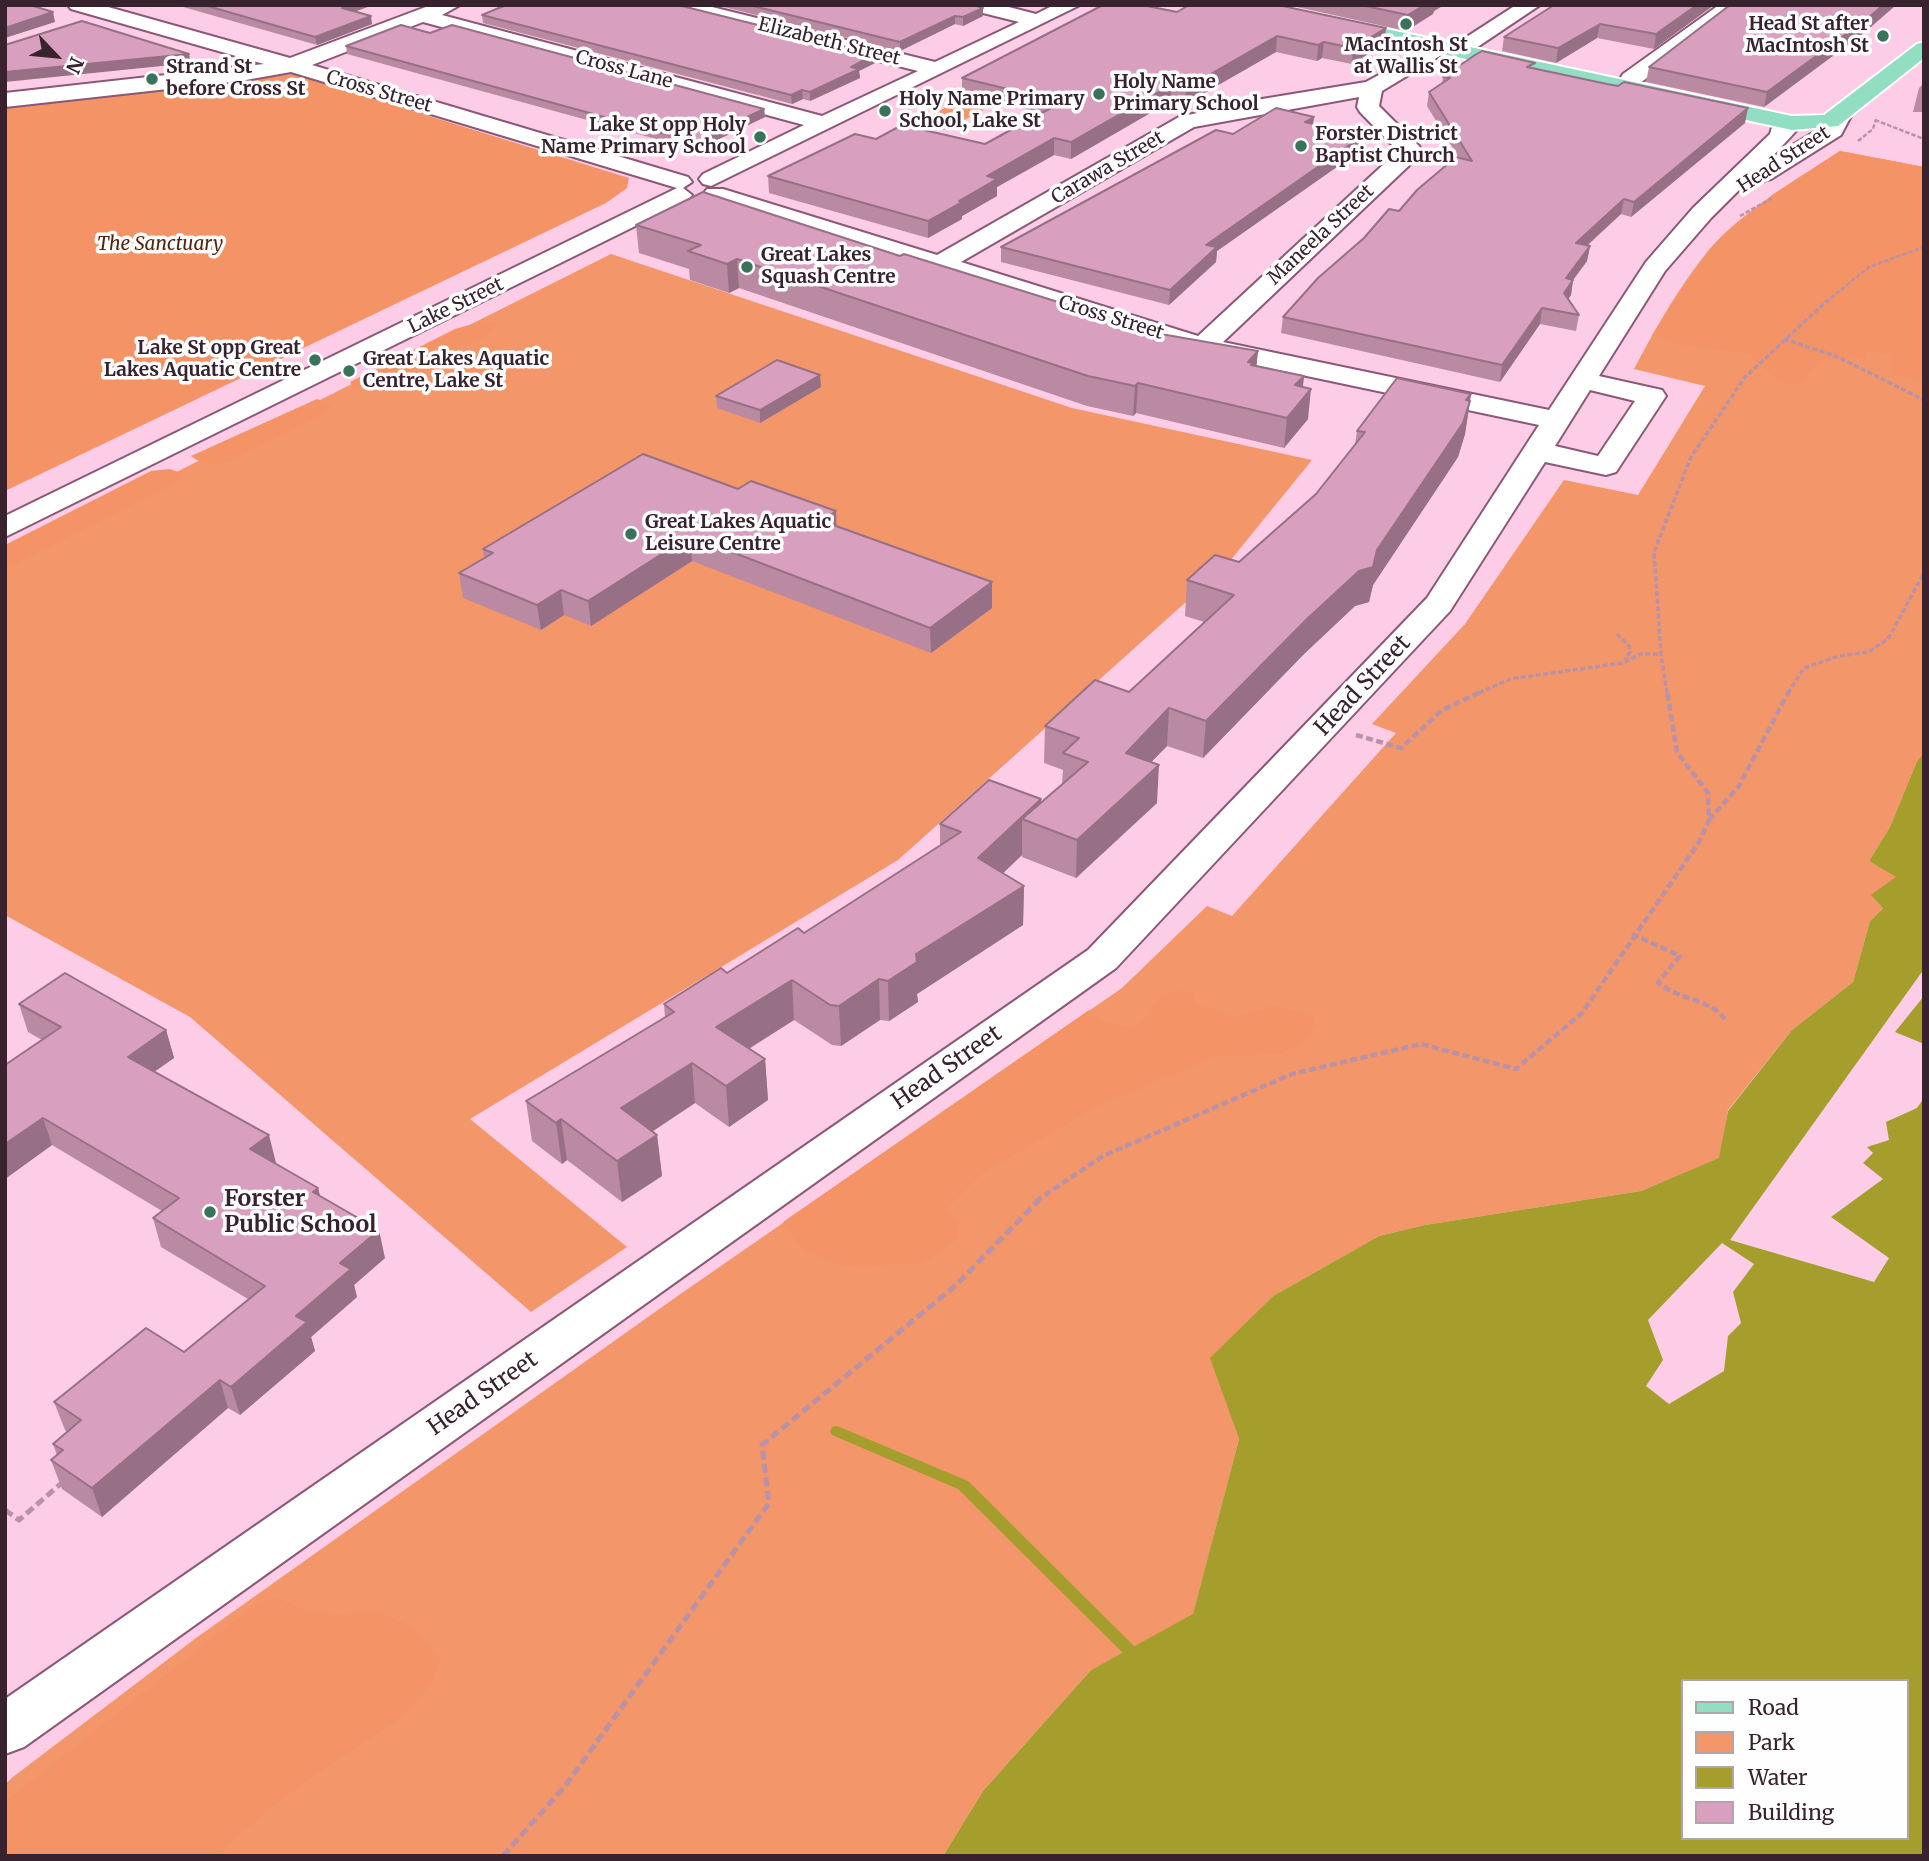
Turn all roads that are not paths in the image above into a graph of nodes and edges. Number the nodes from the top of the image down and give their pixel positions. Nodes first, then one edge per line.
1 (78, 5) edge
2 (132, 5) edge
3 (450, 5) edge
4 (679, 5) edge
5 (974, 5) edge
6 (1070, 5) edge
7 (1245, 5) edge
8 (1293, 5) edge
9 (1530, 5) edge
10 (1732, 5) edge
11 (107, 14) junction
12 (423, 16) junction
13 (1038, 20) junction
14 (69, 27) edge
15 (1444, 38) junction
16 (1919, 39) edge
17 (1469, 44) junction
18 (289, 66) junction
19 (937, 69) junction
20 (1631, 79) junction
21 (1372, 88) junction
22 (5, 100) edge
23 (1842, 114) junction
24 (1783, 122) junction
25 (825, 124) junction
26 (713, 187) junction
27 (680, 188) junction
28 (1717, 217) junction
29 (938, 265) junction
30 (1203, 345) junction
31 (1580, 380) junction
32 (1546, 436) junction
33 (5, 528) edge
34 (5, 1730) edge

1 - 11 street, Cross Street
2 - 11 street
3 - 12 street
4 - 19 street, Elizabeth Street
5 - 13 street
6 - 13 street
7 - 15 main road
8 - 15 main road
9 - 17 street
10 - 20 street
11 - 14 street
11 - 18 street, Cross Street
12 - 18 street
12 - 25 street, Cross Lane
13 - 19 street
15 - 17 main road
15 - 21 street
15 - 24 main road
16 - 20 main road, Head Street
16 - 23 main road, Head Street
17 - 20 main road
18 - 22 street
18 - 27 street, Cross Street
19 - 25 street
21 - 29 street, Carawa Street
21 - 30 street, Maneela Street
23 - 24 main road
23 - 28 street, Head Street
24 - 28 street, Head Street
25 - 26 street
26 - 27 street
26 - 29 street, Cross Street
27 - 33 street, Lake Street
28 - 31 street, Head Street
29 - 30 street, Cross Street
30 - 32 street, Cross Street
31 - 32 street, Head Street
31 - 32 street, Cross Street
32 - 34 street, Head Street

